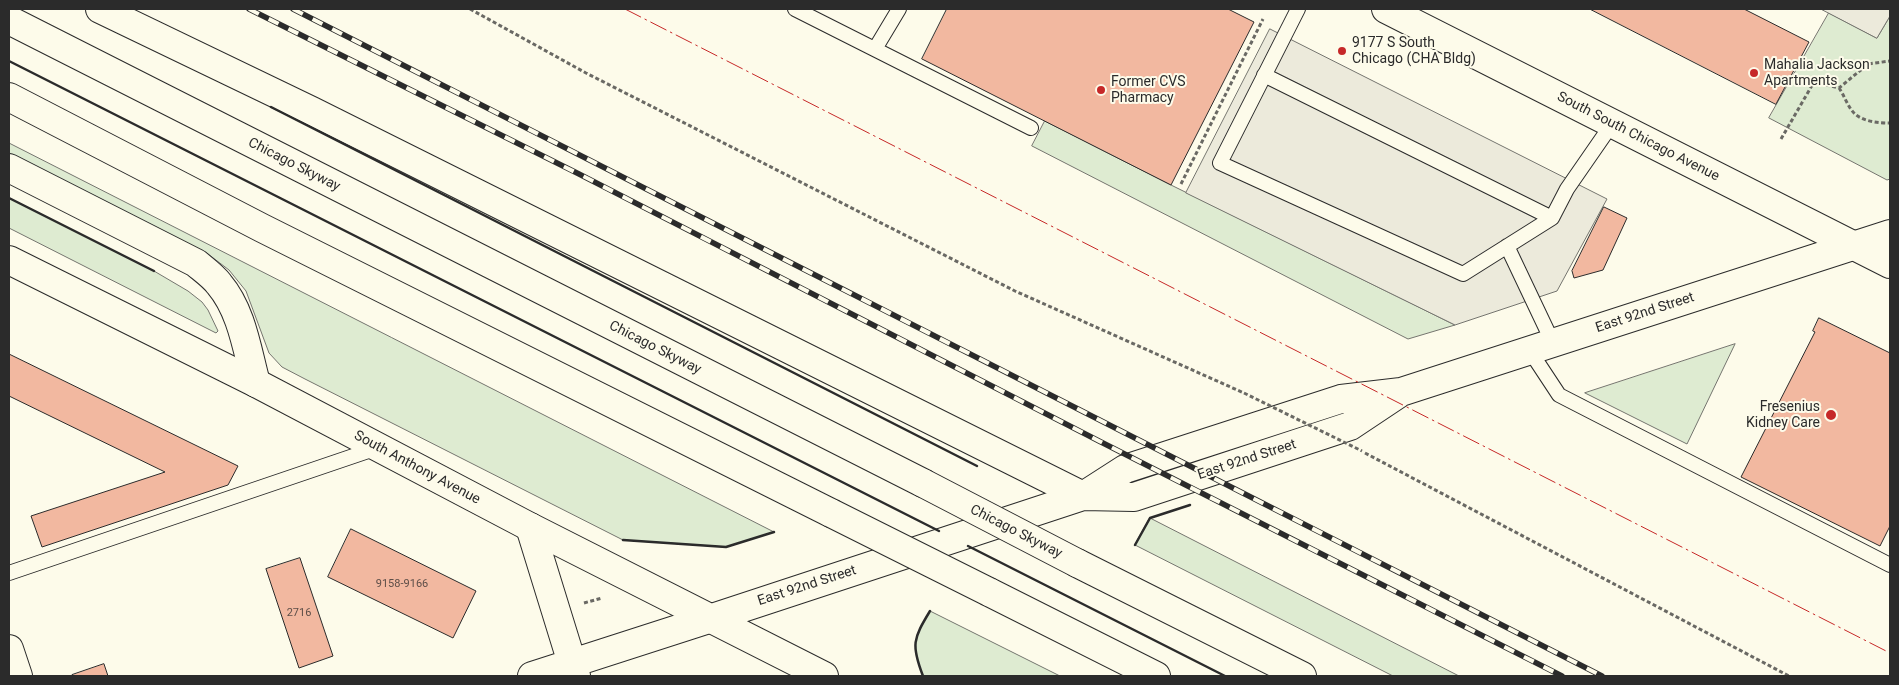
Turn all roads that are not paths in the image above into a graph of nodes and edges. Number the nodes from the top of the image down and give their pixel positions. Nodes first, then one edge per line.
1 (100, 9) edge
2 (795, 9) edge
3 (899, 9) edge
4 (1298, 9) edge
5 (1386, 9) edge
6 (9, 20) edge
7 (875, 49) junction
8 (1264, 75) junction
9 (9, 97) edge
10 (1612, 124) junction
11 (1031, 128) dead end
12 (9, 168) edge
13 (1552, 218) junction
14 (1890, 234) edge
15 (1507, 246) junction
16 (1853, 246) junction
17 (9, 260) edge
18 (1890, 264) edge
19 (1542, 347) junction
20 (256, 383) junction
21 (378, 448) junction
22 (1083, 496) junction
23 (530, 527) junction
24 (1890, 565) edge
25 (9, 573) edge
26 (709, 619) junction
27 (9, 649) edge
28 (574, 670) edge
29 (18, 676) edge
30 (532, 676) edge
31 (824, 676) edge
32 (1156, 676) edge
33 (1302, 676) edge

1 - 22 main road
2 - 7 lane
3 - 7 lane
4 - 8 lane
5 - 10 main road, South South Chicago Avenue
6 - 33 main road, Chicago Skyway, bridge
7 - 11 lane
8 - 13 lane
8 - 15 lane
9 - 32 main road, bridge
10 - 13 lane
10 - 16 main road, South South Chicago Avenue
12 - 20 main road
13 - 15 lane
14 - 16 main road, East 92nd Street
15 - 19 lane
16 - 18 main road, South South Chicago Avenue
16 - 19 main road, East 92nd Street
17 - 20 main road, South Anthony Avenue
19 - 22 main road, East 92nd Street
19 - 24 lane
20 - 21 main road, South Anthony Avenue
21 - 23 main road, South Anthony Avenue
21 - 25 lane
22 - 26 main road, East 92nd Street
23 - 26 main road, South Anthony Avenue
23 - 28 main road
26 - 28 main road, East 92nd Street
26 - 31 main road, South Anthony Avenue
27 - 29 main road
28 - 30 main road, East 92nd Street

